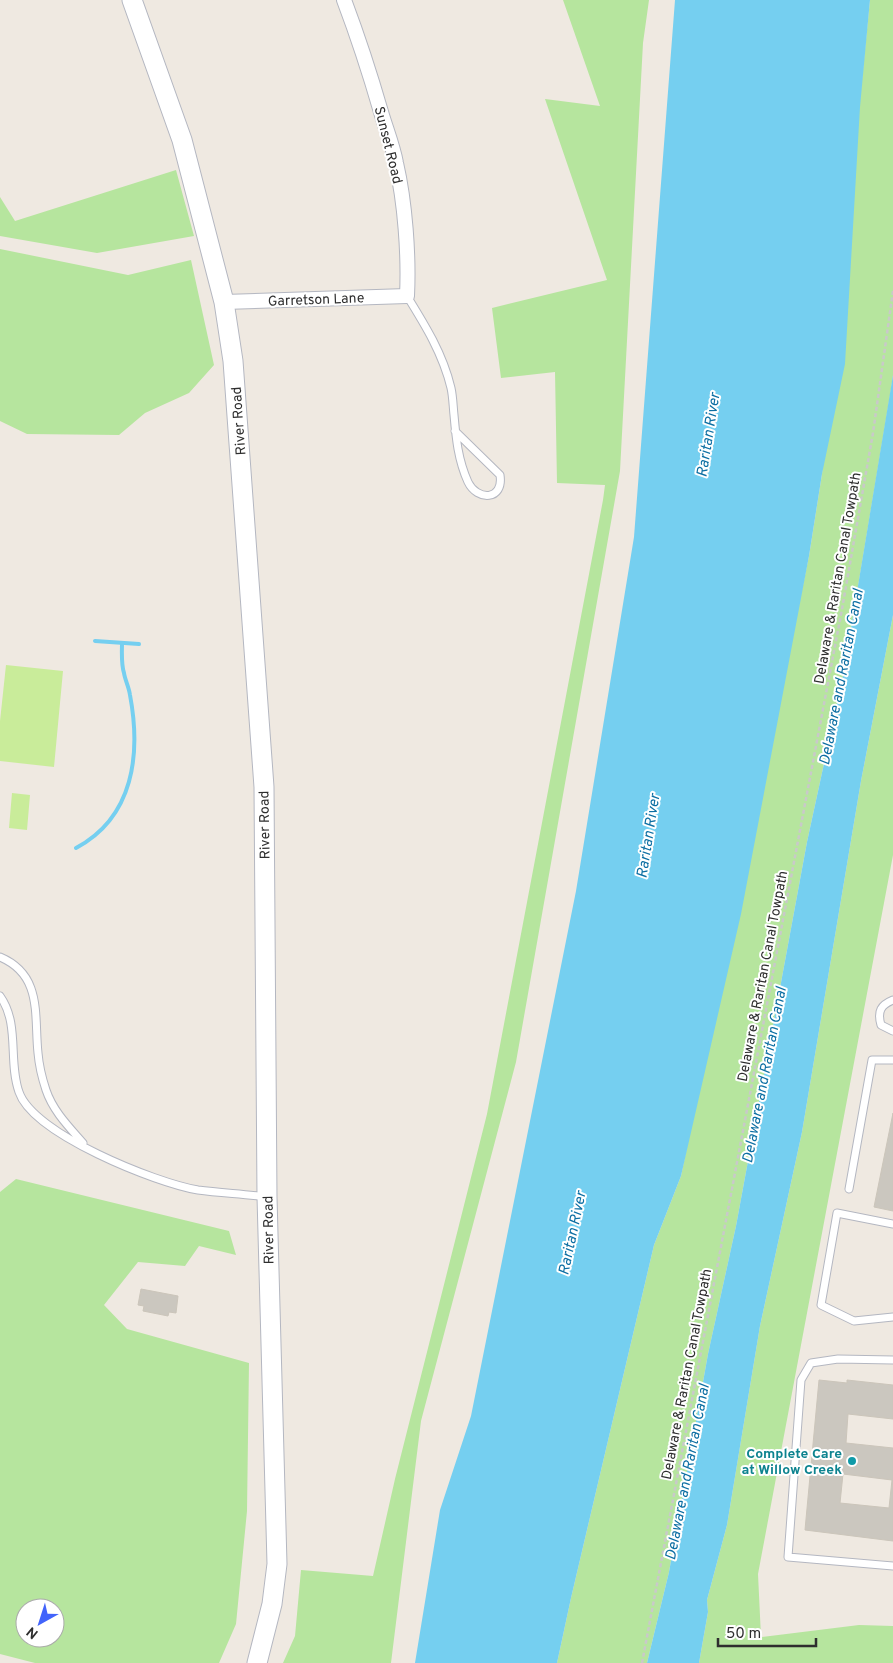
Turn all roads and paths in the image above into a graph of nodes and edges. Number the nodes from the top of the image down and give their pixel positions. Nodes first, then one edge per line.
1 (132, 0) edge
2 (344, 0) edge
3 (893, 291) edge
4 (407, 296) junction
5 (224, 302) junction
6 (455, 430) junction
7 (0, 957) edge
8 (0, 996) edge
9 (893, 1000) edge
10 (893, 1031) edge
11 (893, 1060) edge
12 (87, 1147) junction
13 (849, 1189) dead end
14 (267, 1197) junction
15 (893, 1224) edge
16 (893, 1317) edge
17 (893, 1360) edge
18 (893, 1566) edge
19 (257, 1663) edge
20 (642, 1663) edge

1 - 5 main road, River Road
2 - 4 street, Sunset Road
3 - 20 path, Delaware & Raritan Canal Towpath
4 - 5 street, Garretson Lane
4 - 6 lane
5 - 14 main road, River Road
6 - 6 lane
7 - 12 lane
8 - 12 lane
9 - 10 lane
11 - 13 lane
12 - 14 lane
14 - 19 main road, River Road
15 - 16 lane
17 - 18 lane

